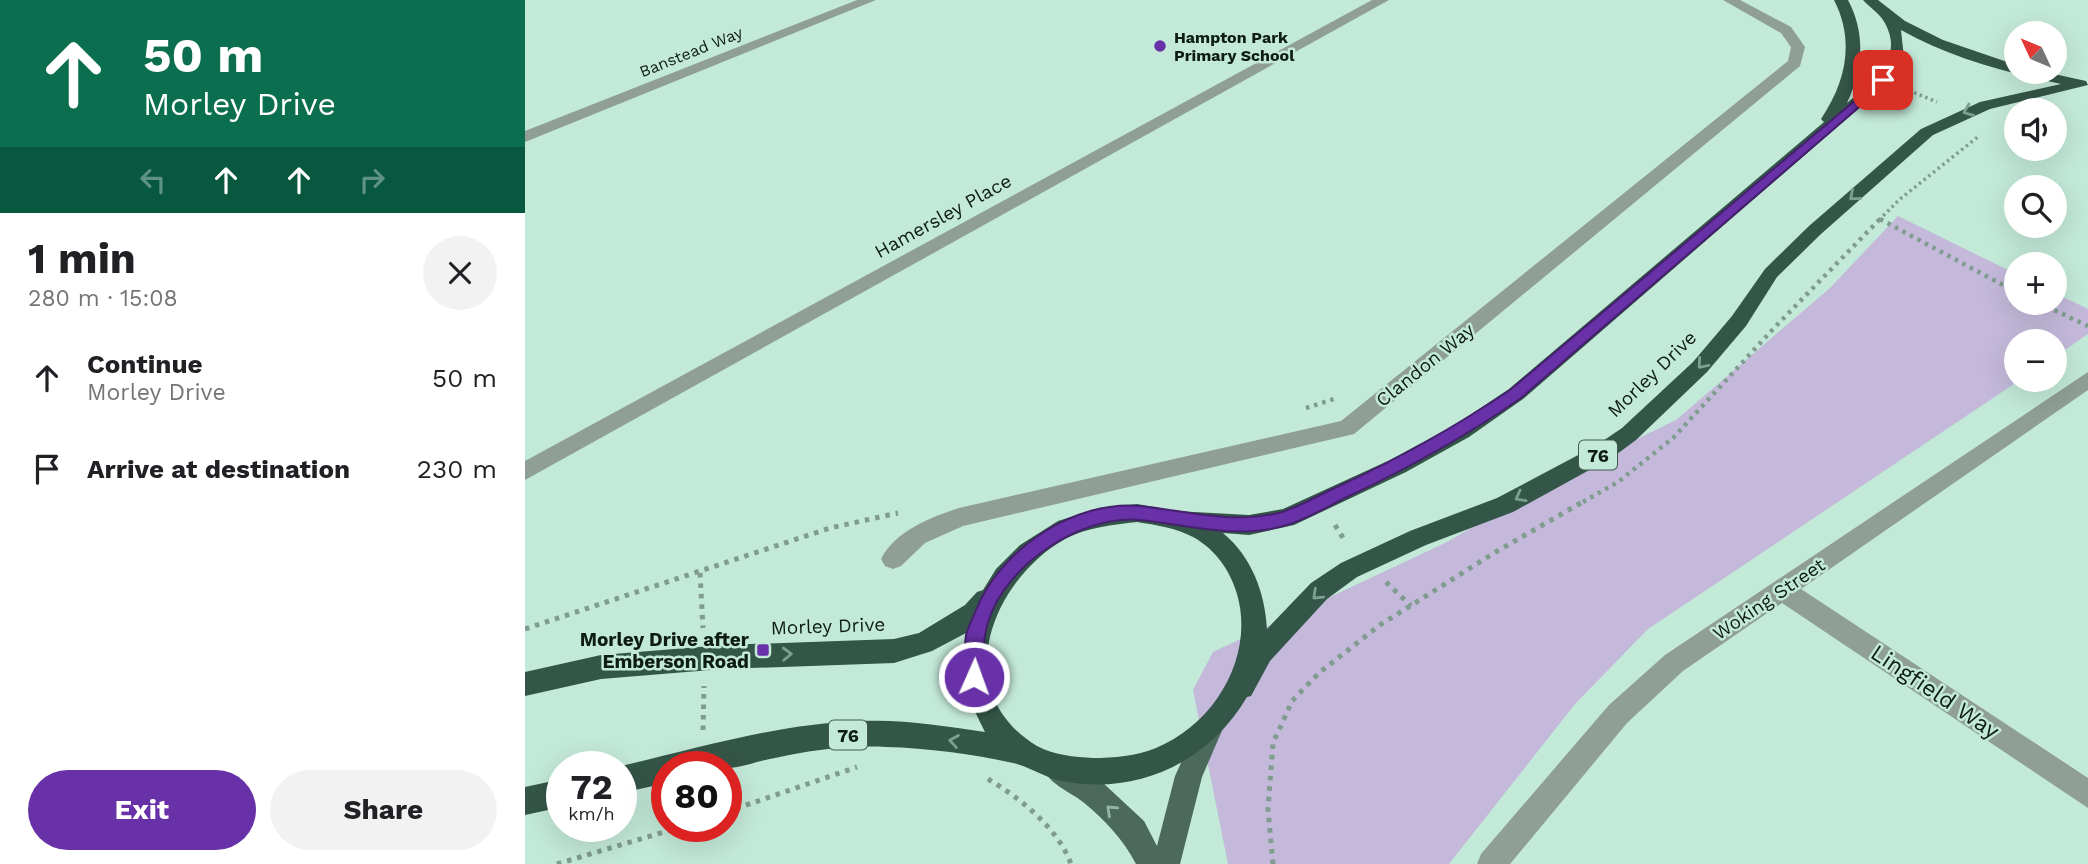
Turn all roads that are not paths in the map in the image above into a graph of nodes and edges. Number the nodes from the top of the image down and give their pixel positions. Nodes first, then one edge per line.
1 (869, 0) edge
2 (1382, 0) edge
3 (1730, 0) edge
4 (1841, 0) edge
5 (1870, 0) edge
6 (1890, 19) junction
7 (2004, 66) edge
8 (2067, 80) edge
9 (2085, 84) edge
10 (525, 137) edge
11 (1809, 146) junction
12 (2088, 380) edge
13 (525, 471) edge
14 (1178, 520) junction
15 (893, 559) dead end
16 (1783, 590) junction
17 (992, 593) junction
18 (525, 684) edge
19 (1241, 687) junction
20 (1211, 726) junction
21 (740, 751) edge
22 (1021, 751) junction
23 (1049, 763) junction
24 (2088, 794) edge
25 (546, 796) edge
26 (525, 801) edge
27 (1151, 864) edge
28 (1166, 864) edge
29 (1491, 864) edge

1 - 10 street, Banstead Way
2 - 13 street, Hamersley Place
3 - 15 street, Clandon Way
4 - 11 highway
5 - 6 highway
6 - 7 highway
6 - 11 highway
8 - 9 highway, 76
9 -> 19 highway, Morley Drive / 76
11 - 14 highway
12 - 16 street, Woking Street
14 - 17 highway
14 - 19 highway
16 - 24 street, Lingfield Way
16 - 29 street, Woking Street
18 -> 17 highway, Morley Drive
17 - 22 highway
19 - 20 highway
20 - 23 highway
20 - 28 main road
22 -> 21 highway, 76
22 - 23 highway
27 -> 23 main road
25 - 26 highway

